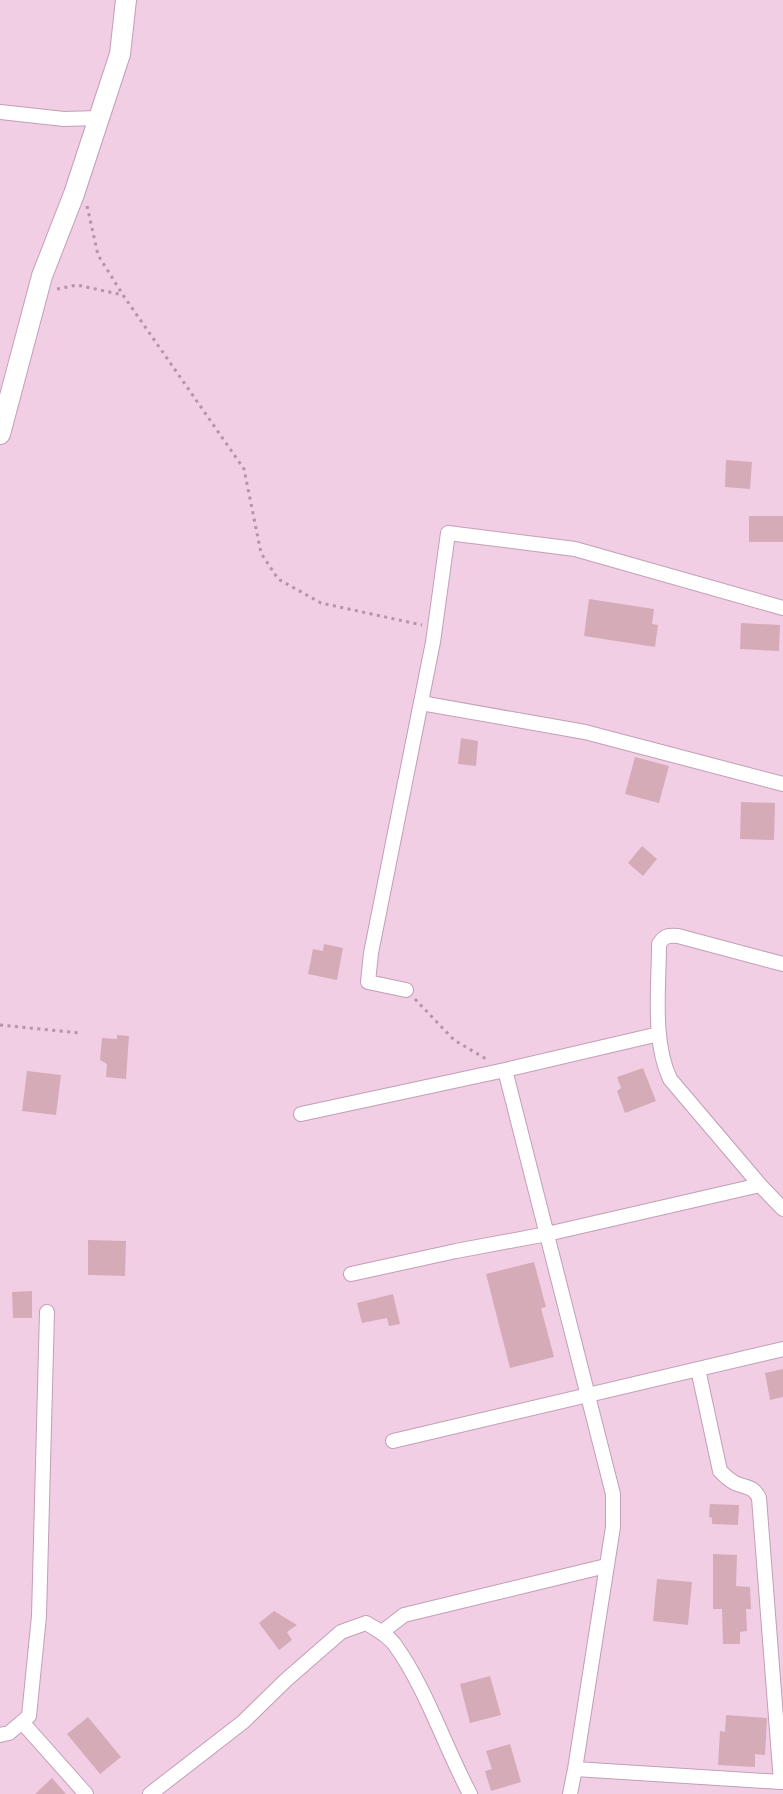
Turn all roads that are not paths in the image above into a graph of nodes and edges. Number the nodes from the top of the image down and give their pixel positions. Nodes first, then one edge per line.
1 (126, 0) edge
2 (0, 112) edge
3 (99, 118) junction
4 (0, 434) edge
5 (783, 608) edge
6 (421, 703) junction
7 (783, 784) edge
8 (783, 964) edge
9 (406, 990) road end
10 (659, 1034) junction
11 (505, 1070) junction
12 (301, 1114) dead end
13 (760, 1185) junction
14 (783, 1209) edge
15 (547, 1234) junction
16 (351, 1274) dead end
17 (47, 1312) dead end
18 (783, 1349) edge
19 (698, 1369) junction
20 (588, 1396) junction
21 (393, 1441) dead end
22 (606, 1566) junction
23 (382, 1632) junction
24 (22, 1722) junction
25 (0, 1735) edge
26 (575, 1769) junction
27 (782, 1786) edge
28 (468, 1793) edge
29 (86, 1794) edge
30 (150, 1794) edge
31 (570, 1794) edge

1 - 3 street
2 - 3 street
3 - 4 street
5 - 6 street
6 - 7 street
6 - 9 street
8 - 10 street
10 - 11 street
10 - 13 street
11 - 12 street
11 - 15 street
13 - 14 street
13 - 15 street
15 - 16 street
15 - 20 street
17 - 24 street
18 - 19 street
19 - 20 street
19 - 27 street
20 - 21 street
20 - 22 street
22 - 23 street
22 - 26 street
23 - 28 street
23 - 30 street
24 - 25 street
24 - 29 street
26 - 27 street
26 - 31 street

